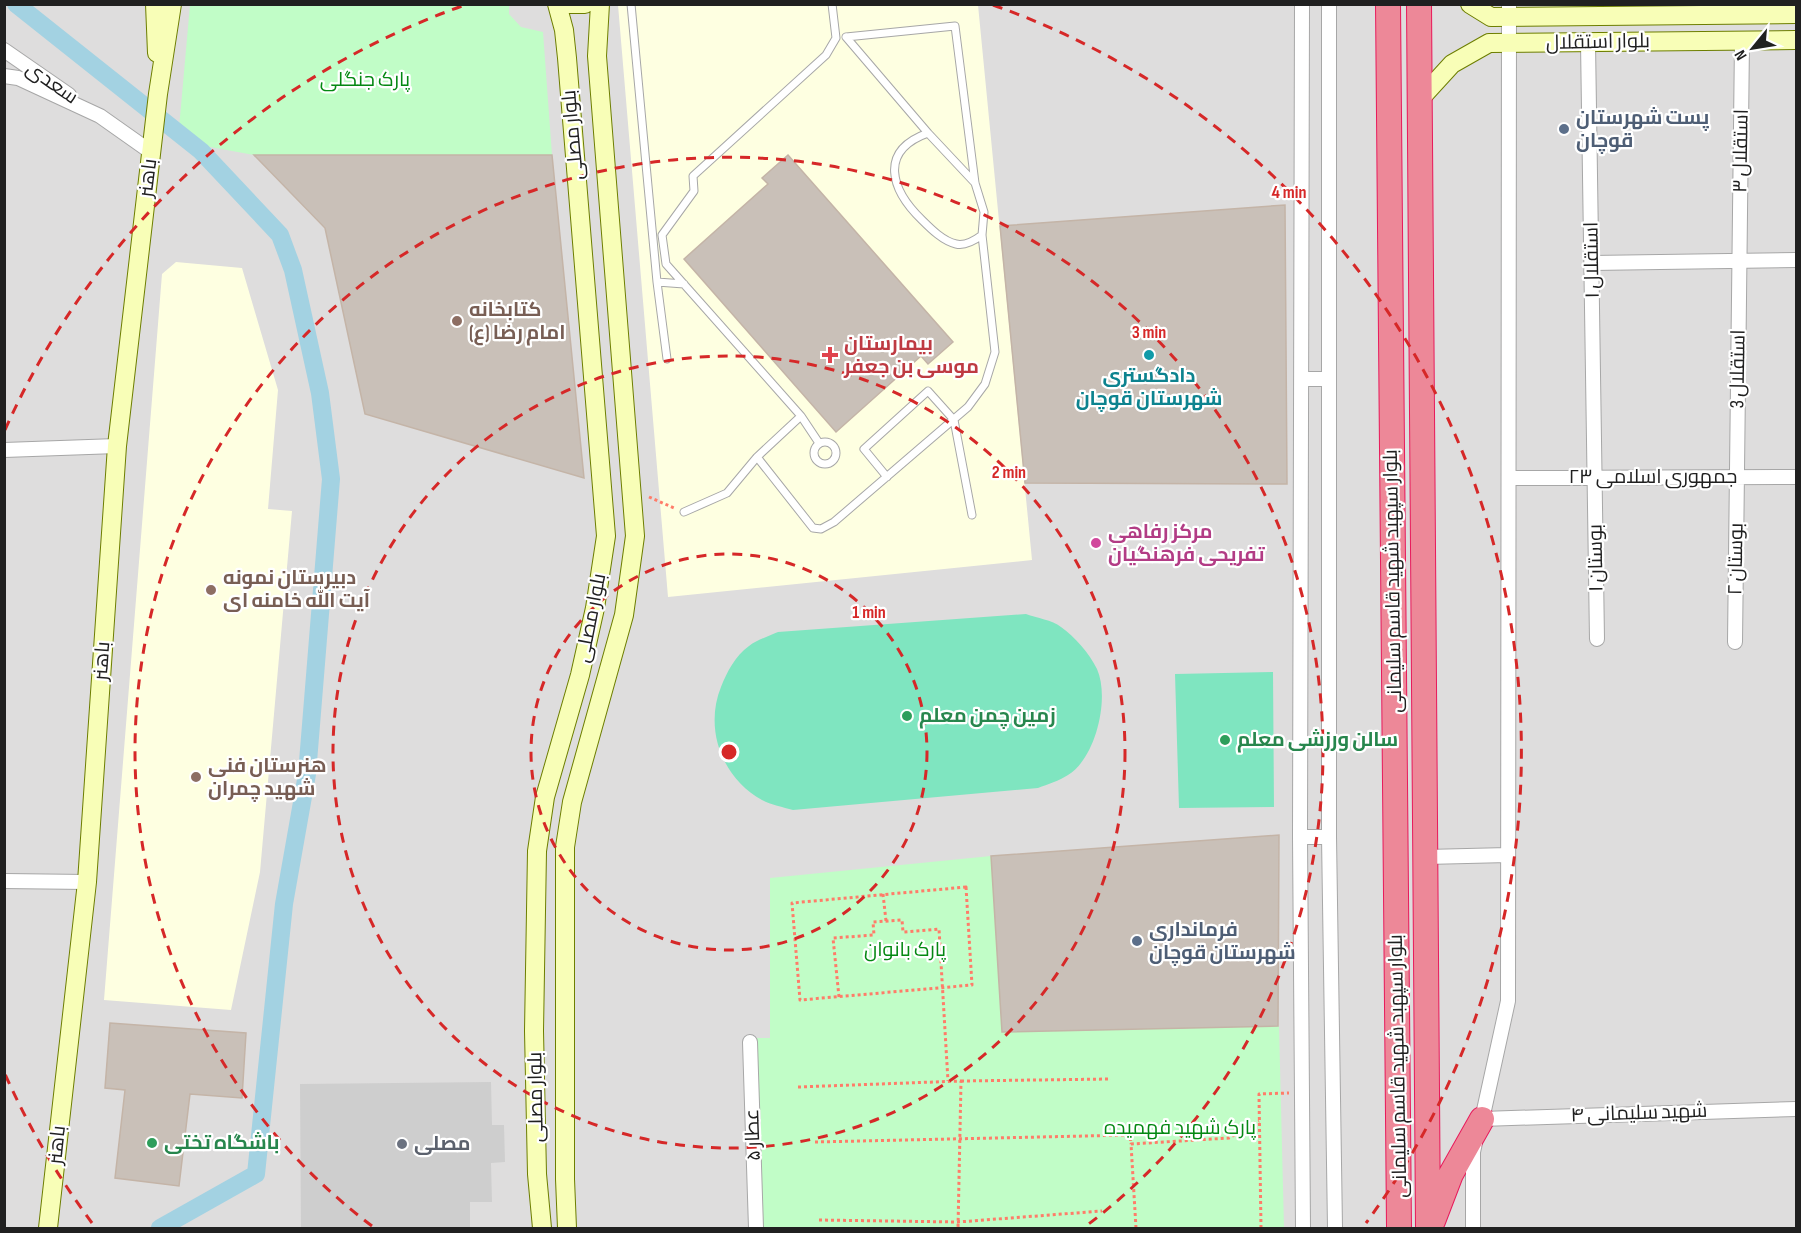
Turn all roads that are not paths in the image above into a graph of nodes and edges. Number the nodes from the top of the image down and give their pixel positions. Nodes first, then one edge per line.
1 (155, 4) edge
2 (172, 4) edge
3 (557, 4) edge
4 (563, 4) edge
5 (585, 4) edge
6 (600, 4) edge
7 (631, 4) edge
8 (832, 4) edge
9 (1302, 4) edge
10 (1329, 4) edge
11 (1388, 4) edge
12 (1419, 4) edge
13 (1470, 4) edge
14 (1742, 9) edge
15 (1509, 10) edge
16 (1590, 10) edge
17 (1797, 14) edge
18 (1797, 40) edge
19 (1742, 41) junction
20 (1509, 43) junction
21 (1588, 43) junction
22 (4, 50) edge
23 (597, 56) junction
24 (567, 58) junction
25 (4, 76) edge
26 (158, 94) junction
27 (1420, 99) junction
28 (100, 117) junction
29 (928, 133) junction
30 (152, 144) junction
31 (975, 183) junction
32 (982, 235) junction
33 (1797, 260) edge
34 (1739, 261) junction
35 (1592, 263) junction
36 (657, 282) junction
37 (684, 284) junction
38 (666, 359) dead end
39 (1302, 379) junction
40 (1329, 379) junction
41 (801, 416) junction
42 (954, 420) junction
43 (819, 443) dead end
44 (117, 446) junction
45 (4, 450) edge
46 (757, 457) junction
47 (887, 477) junction
48 (1737, 477) junction
49 (1797, 477) edge
50 (1509, 478) junction
51 (1595, 478) junction
52 (684, 512) road end
53 (972, 515) dead end
54 (1597, 639) dead end
55 (1735, 642) dead end
56 (1300, 837) junction
57 (1329, 837) junction
58 (1508, 855) junction
59 (1426, 857) junction
60 (4, 881) edge
61 (87, 882) junction
62 (750, 1042) dead end
63 (1797, 1109) edge
64 (1482, 1119) junction
65 (48, 1228) edge
66 (542, 1228) edge
67 (567, 1228) edge
68 (756, 1228) edge
69 (1303, 1228) edge
70 (1335, 1228) edge
71 (1398, 1228) edge
72 (1430, 1228) edge
73 (1473, 1228) edge

1 - 26 street, باهنر
2 - 26 street, باهنر
3 - 24 street, بلوار مصلی
4 - 5 street
6 - 23 street, بلوار مصلی
7 - 36 lane
8 - 37 lane
9 - 39 street
10 - 40 street
11 - 71 highway, بلوار سپهبد شهید قاسم سلیمانی
12 - 27 highway, بلوار سپهبد شهید قاسم سلیمانی
13 - 15 street, بلوار استقلال
14 - 16 street, بلوار استقلال
14 - 17 street, بلوار استقلال
14 - 19 street
15 - 16 street, بلوار استقلال
15 - 20 street
18 - 19 street, بلوار استقلال
19 - 21 street, بلوار استقلال
19 - 34 street, استقلال ۳
20 - 21 street, بلوار استقلال
20 - 27 street, بلوار استقلال
20 - 50 street
21 - 35 street, استقلال ۱
22 - 28 street, سعدی
23 - 24 street
23 - 67 street, بلوار مصلی
24 - 66 street, بلوار مصلی
25 - 28 street
26 - 30 street, باهنر
27 - 59 highway, بلوار سپهبد شهید قاسم سلیمانی
28 - 30 street
29 - 31 lane
29 - 31 lane
29 - 32 lane
30 - 44 street, باهنر
31 - 32 lane
32 - 42 lane
33 - 34 street
34 - 35 street
34 - 48 street, استقلال 3
35 - 51 street, استقلال ۱
36 - 37 lane
36 - 38 lane
37 - 41 lane
39 - 40 street
39 - 56 street
40 - 57 street
41 - 43 lane
41 - 46 lane
42 - 47 lane
42 - 47 lane
42 - 53 lane
44 - 45 street
44 - 61 street, باهنر
46 - 47 lane
46 - 52 lane
48 - 49 street, جمهوری اسلامی ۲۳
48 - 51 street, جمهوری اسلامی ۲۳
48 - 55 street, بوستان ۲
50 - 51 street, جمهوری اسلامی ۲۳
50 - 58 street
51 - 54 street, بوستان ۱
56 - 57 street
56 - 69 street
57 - 70 street
58 - 59 street
58 - 64 street
59 - 72 highway, بلوار سپهبد شهید قاسم سلیمانی
60 - 61 street
61 - 65 street, باهنر
62 - 68 street, عطار ۵
63 - 64 street, شهید سلیمانی ۴
64 - 72 highway
64 - 73 street

